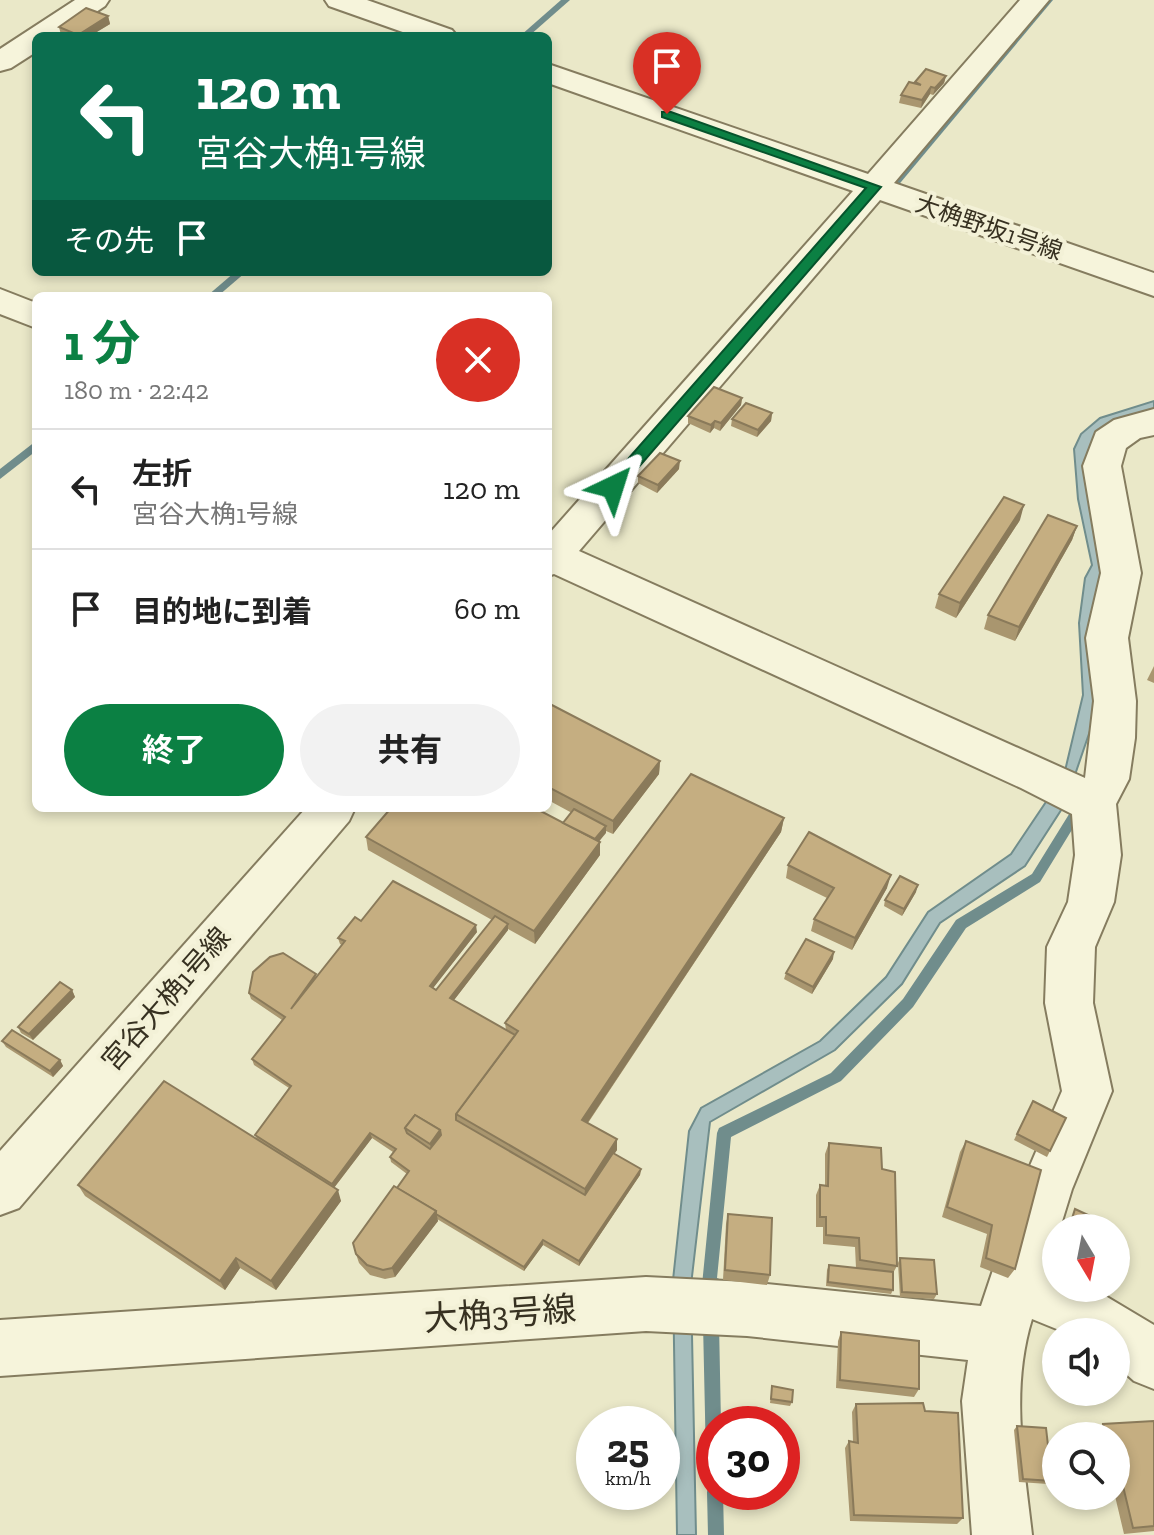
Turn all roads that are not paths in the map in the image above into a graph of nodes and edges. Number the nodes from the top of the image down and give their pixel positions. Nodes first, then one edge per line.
1 (95, 0) edge
2 (339, 0) edge
3 (1035, 0) edge
4 (46, 32) edge
5 (431, 32) edge
6 (32, 41) edge
7 (0, 62) edge
8 (552, 74) edge
9 (874, 187) junction
10 (1154, 285) edge
11 (0, 300) edge
12 (32, 315) edge
13 (1154, 422) edge
14 (552, 554) edge
15 (552, 558) edge
16 (1094, 804) junction
17 (330, 812) edge
18 (0, 1190) edge
19 (1017, 1287) junction
20 (999, 1336) junction
21 (0, 1348) edge
22 (1154, 1361) edge
23 (1002, 1535) edge

1 - 4 street
2 - 5 street
3 - 9 street, 大桷野坂1号線
6 - 7 street
8 - 9 street
9 - 10 street, 大桷野坂1号線
9 - 14 street
11 - 12 street
13 - 16 street
15 - 16 street
16 - 19 street
17 - 18 street, 宮谷大桷1号線
19 - 20 street
19 - 22 street
20 - 21 street, 大桷3号線
20 - 23 street

